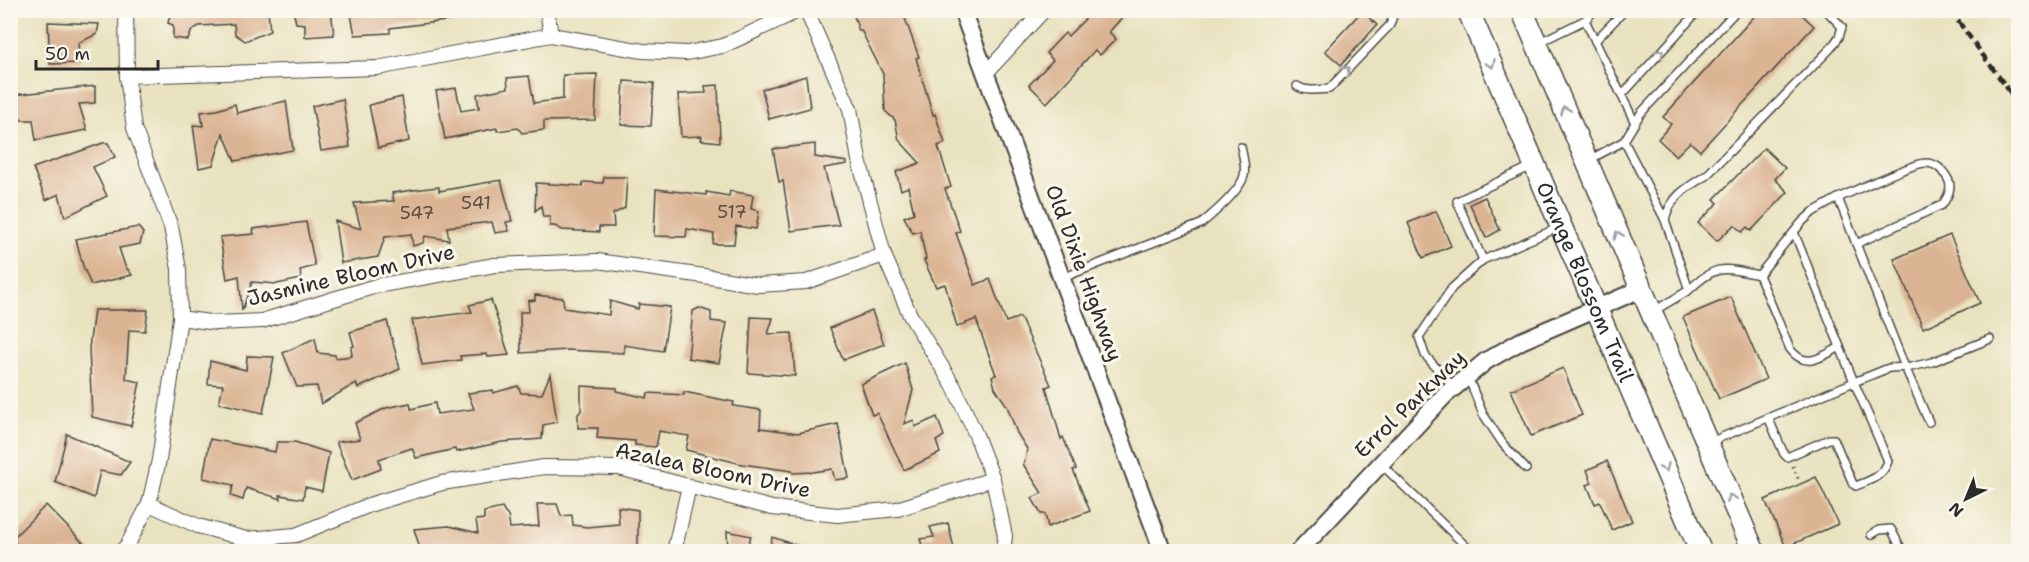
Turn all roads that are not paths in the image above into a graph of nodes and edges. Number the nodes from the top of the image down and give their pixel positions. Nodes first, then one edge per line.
1 (126, 10) edge
2 (547, 10) edge
3 (800, 10) edge
4 (806, 10) edge
5 (962, 10) edge
6 (1044, 10) edge
7 (1395, 10) edge
8 (1468, 10) edge
9 (1522, 10) edge
10 (1595, 10) edge
11 (1625, 10) edge
12 (1699, 10) edge
13 (1737, 10) edge
14 (1826, 10) edge
15 (1585, 20) junction
16 (551, 35) junction
17 (1595, 41) junction
18 (1536, 44) junction
19 (986, 74) junction
20 (128, 76) junction
21 (1297, 86) dead end
22 (1622, 95) junction
23 (1635, 123) junction
24 (1624, 141) junction
25 (1241, 147) dead end
26 (1587, 162) junction
27 (1534, 165) junction
28 (1838, 198) junction
29 (1665, 220) junction
30 (1561, 227) junction
31 (1794, 232) junction
32 (1856, 244) junction
33 (884, 255) junction
34 (1483, 260) junction
35 (1759, 275) junction
36 (1062, 278) junction
37 (1641, 289) junction
38 (1689, 290) junction
39 (1596, 309) junction
40 (1652, 312) junction
41 (180, 318) junction
42 (1990, 339) dead end
43 (1840, 347) junction
44 (1905, 367) junction
45 (1468, 377) junction
46 (1854, 382) junction
47 (1454, 388) junction
48 (1768, 417) junction
49 (1929, 422) dead end
50 (1708, 443) junction
51 (1380, 463) junction
52 (1526, 469) dead end
53 (993, 479) junction
54 (689, 486) junction
55 (149, 504) junction
56 (1871, 535) dead end
57 (121, 552) edge
58 (674, 552) edge
59 (1003, 552) edge
60 (1163, 552) edge
61 (1298, 552) edge
62 (1472, 552) edge
63 (1701, 552) edge
64 (1754, 552) edge
65 (1903, 552) edge

1 - 20 street
2 - 16 street
3 - 16 street
4 - 33 street
5 - 19 street, Old Dixie Highway
6 - 19 street
21 -> 7 lane
8 -> 27 main road, Orange Blossom Trail
9 - 18 main road
10 - 15 lane
11 - 17 lane
22 -> 12 lane
13 - 23 lane
14 - 29 lane
15 - 17 lane
15 - 18 lane
16 - 20 street
17 - 22 lane
26 -> 18 main road
19 - 36 street, Old Dixie Highway
20 - 41 street
22 - 23 lane
23 - 24 lane
24 - 26 lane
24 - 29 lane
25 - 36 lane
37 -> 26 main road
27 - 30 main road, Orange Blossom Trail
27 - 34 lane
28 - 31 lane
28 - 32 lane
28 - 32 lane
29 - 38 lane
30 - 34 lane
30 - 39 main road, Orange Blossom Trail
31 - 35 lane
31 - 43 lane
32 - 44 lane
33 - 41 street, Jasmine Bloom Drive
33 - 53 street
34 - 47 lane
35 - 38 lane
35 - 43 lane
36 - 60 street, Old Dixie Highway
37 - 39 street, Errol Parkway
37 - 40 main road
38 - 40 lane
39 - 45 street, Errol Parkway
39 -> 63 main road, Orange Blossom Trail
40 - 50 main road
41 - 55 street
42 - 44 lane
43 - 46 lane
44 - 46 lane
44 - 49 lane
45 - 47 street, Errol Parkway
45 - 52 lane
46 - 48 lane
46 - 48 lane
47 - 51 street, Errol Parkway
48 - 50 lane
64 -> 50 main road
51 - 61 street, Errol Parkway
51 - 62 lane
53 - 54 street, Azalea Bloom Drive
53 - 59 street
54 - 55 street, Azalea Bloom Drive
54 - 58 street
55 - 57 street
56 - 65 lane

